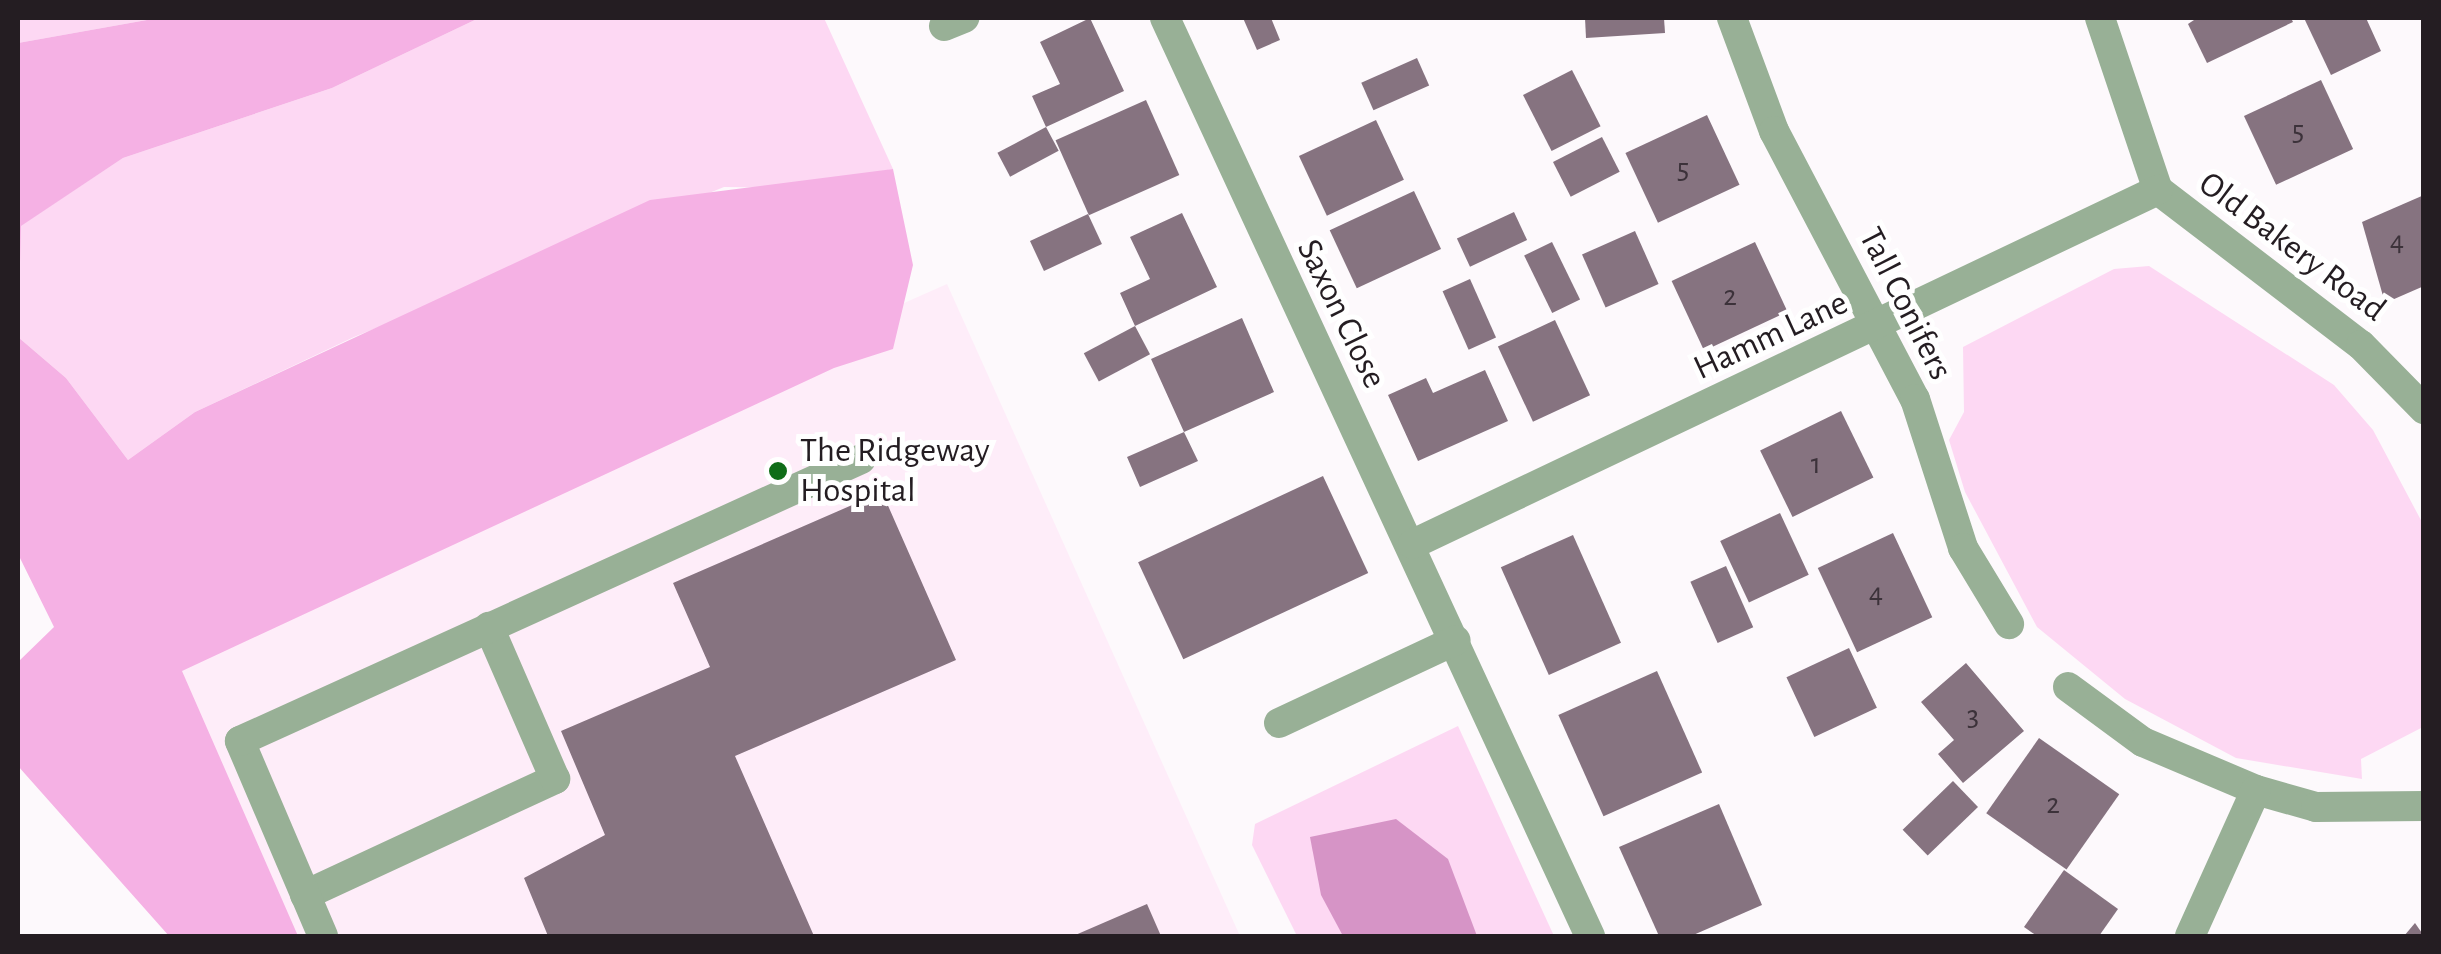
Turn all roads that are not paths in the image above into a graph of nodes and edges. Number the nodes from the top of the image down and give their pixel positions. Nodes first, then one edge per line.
1 (1165, 18) edge
2 (1732, 18) edge
3 (2100, 18) edge
4 (2158, 190) junction
5 (1877, 329) junction
6 (2424, 409) edge
7 (861, 459) dead end
8 (1413, 544) junction
9 (2009, 624) dead end
10 (489, 627) junction
11 (1456, 640) junction
12 (2068, 687) dead end
13 (1278, 723) dead end
14 (2256, 790) junction
15 (2424, 806) edge
16 (304, 895) junction
17 (323, 936) edge
18 (1590, 936) edge
19 (2190, 936) edge

1 - 8 street, Saxon Close
2 - 5 street, Tall Conifers
3 - 4 street, Old Bakery Road
4 - 5 street, Hamm Lane
4 - 6 street, Old Bakery Road
5 - 8 street, Hamm Lane
5 - 9 street, Tall Conifers
7 - 10 street
8 - 11 street, Saxon Close
10 - 16 street
10 - 16 street
11 - 13 street
11 - 18 street, Saxon Close
12 - 14 street
14 - 15 street
14 - 19 street
16 - 17 street

